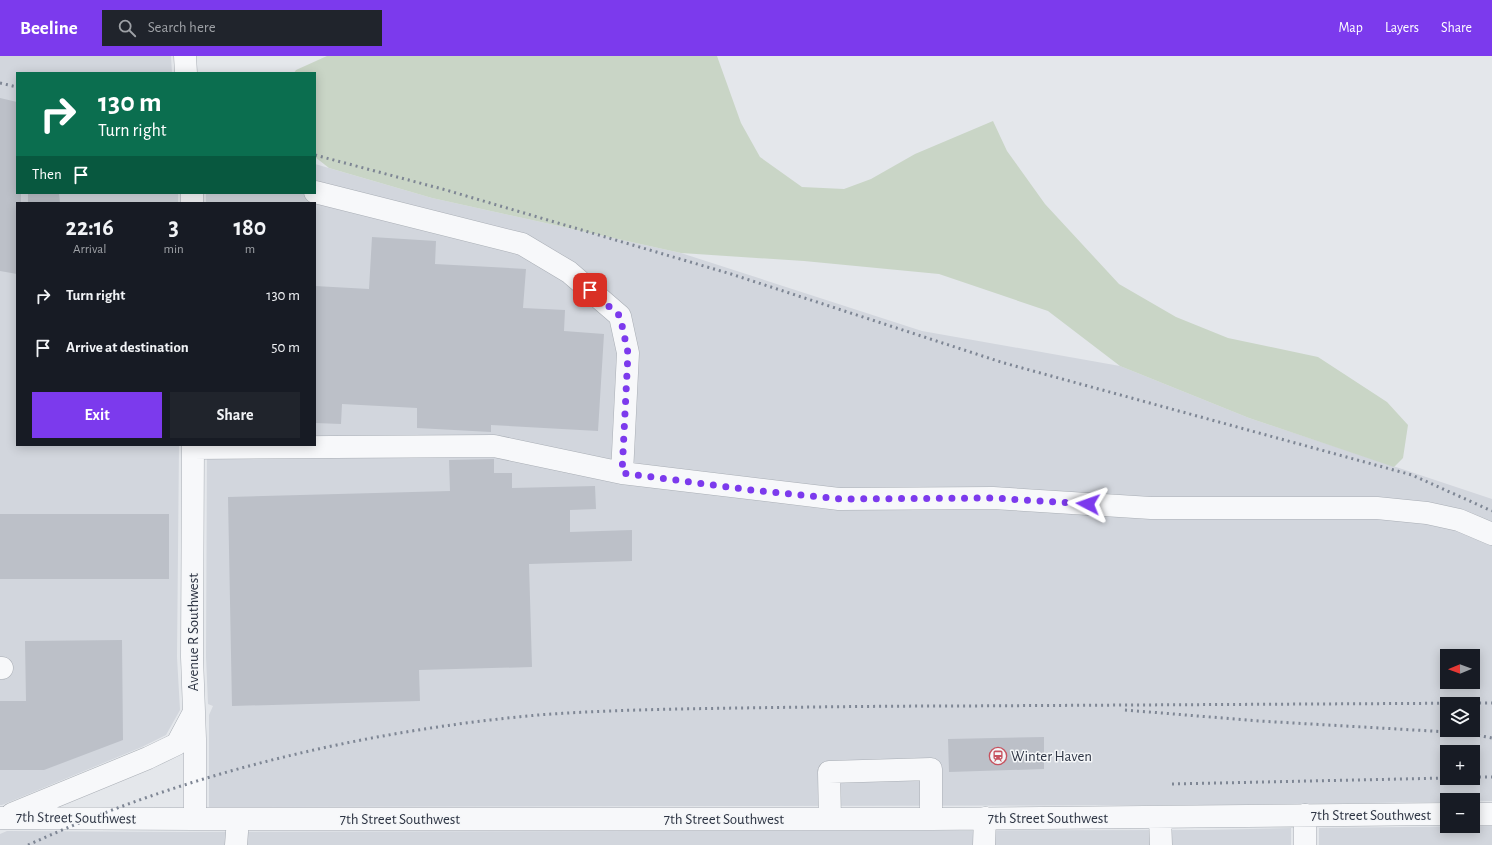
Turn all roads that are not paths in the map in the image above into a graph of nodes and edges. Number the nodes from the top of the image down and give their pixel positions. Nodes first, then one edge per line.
1 (185, 56) edge
2 (186, 72) edge
3 (316, 192) edge
4 (193, 446) edge
5 (622, 473) junction
6 (1492, 534) edge
7 (194, 712) junction
8 (1440, 814) edge
9 (1480, 814) edge
10 (1492, 814) edge
11 (1305, 815) junction
12 (2, 818) edge
13 (985, 818) junction
14 (1160, 818) junction
15 (195, 819) junction
16 (238, 819) junction
17 (830, 819) junction
18 (931, 819) junction
19 (236, 845) edge
20 (984, 845) edge
21 (1161, 845) edge
22 (1305, 845) edge

1 - 2 street
3 - 5 street
4 - 5 street
4 - 7 street, Avenue R Southwest
5 - 6 street
7 - 12 street
7 - 15 street, Avenue R Southwest
8 - 11 street, 7th Street Southwest
9 - 10 street
11 - 14 street, 7th Street Southwest
11 - 22 street
12 - 15 street, 7th Street Southwest
13 - 14 street, 7th Street Southwest
13 - 18 street, 7th Street Southwest
13 - 20 street
14 - 21 street
15 - 16 street, 7th Street Southwest
16 - 17 street, 7th Street Southwest
16 - 19 street
17 - 18 street, 7th Street Southwest
17 - 18 street

